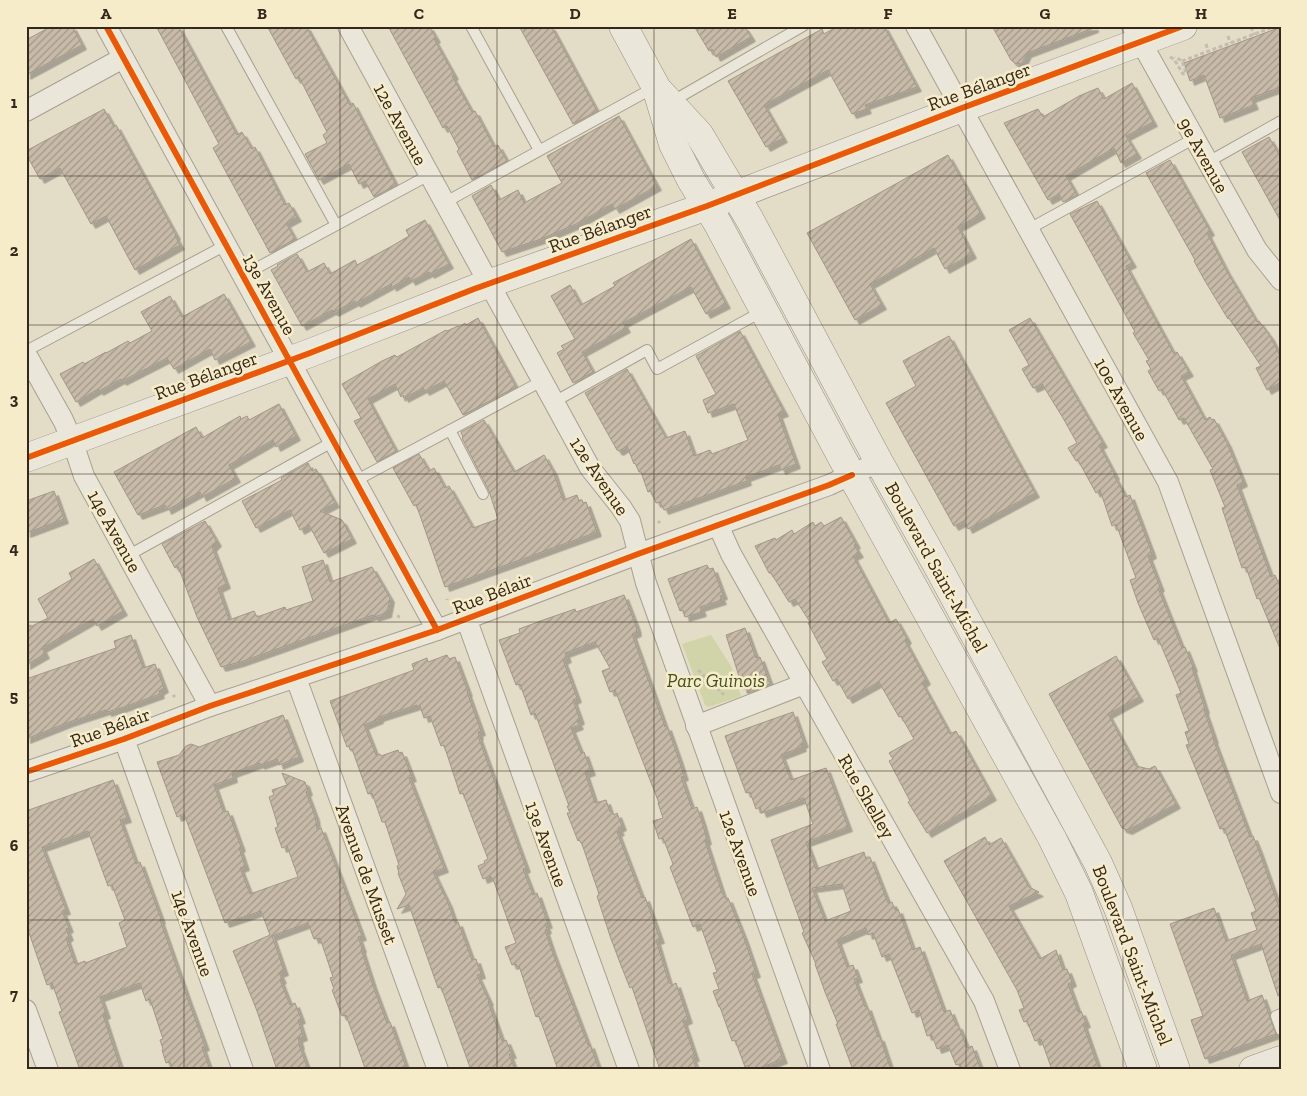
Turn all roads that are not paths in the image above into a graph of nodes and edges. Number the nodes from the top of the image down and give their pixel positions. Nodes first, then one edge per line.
1 (106, 26) edge
2 (226, 26) edge
3 (348, 26) edge
4 (471, 26) edge
5 (623, 26) edge
6 (802, 26) edge
7 (916, 26) edge
8 (1183, 26) edge
9 (1137, 34) edge
10 (123, 58) junction
11 (663, 95) junction
12 (962, 108) junction
13 (26, 111) edge
14 (1281, 121) edge
15 (1195, 138) junction
16 (539, 150) junction
17 (1208, 162) junction
18 (428, 175) junction
19 (735, 195) junction
20 (444, 203) junction
21 (707, 206) junction
22 (336, 225) junction
23 (1029, 229) junction
24 (226, 245) junction
25 (242, 276) junction
26 (1281, 280) edge
27 (489, 284) junction
28 (764, 311) junction
29 (26, 353) edge
30 (290, 360) junction
31 (542, 380) junction
32 (554, 402) junction
33 (450, 430) junction
34 (72, 440) junction
35 (334, 441) junction
36 (26, 458) edge
37 (879, 462) junction
38 (852, 475) junction
39 (355, 481) junction
40 (483, 494) dead end
41 (718, 525) junction
42 (638, 554) junction
43 (129, 556) junction
44 (466, 618) junction
45 (437, 630) junction
46 (296, 678) junction
47 (804, 684) junction
48 (210, 706) junction
49 (696, 726) junction
50 (124, 739) junction
51 (26, 772) edge
52 (1281, 793) edge
53 (26, 1010) edge
54 (1281, 1014) edge
55 (1281, 1030) edge
56 (1281, 1060) edge
57 (48, 1070) edge
58 (243, 1070) edge
59 (438, 1070) edge
60 (629, 1070) edge
61 (820, 1070) edge
62 (1010, 1070) edge
63 (1143, 1070) edge
64 (1176, 1070) edge
65 (1253, 1070) edge

1 - 10 street, 13e Avenue
2 - 22 lane
3 - 18 street, 12e Avenue
4 - 16 lane
5 - 11 main road, Boulevard Saint-Michel
6 - 11 lane
7 - 12 street, 10e Avenue
8 - 9 main road, Rue Bélanger
9 - 12 main road, Rue Bélanger
9 - 15 street, 9e Avenue
10 - 13 street
10 - 24 street, 13e Avenue
11 - 16 lane
11 - 19 main road, Boulevard Saint-Michel
11 - 21 main road, Boulevard Saint-Michel
12 - 19 main road, Rue Bélanger
12 - 23 street, 10e Avenue
14 - 17 lane
15 - 17 street, 9e Avenue
15 - 23 lane
16 - 20 lane
17 - 26 street, 9e Avenue
18 - 20 street, 12e Avenue
18 - 22 lane
19 - 21 main road, Rue Bélanger
19 - 37 main road, Boulevard Saint-Michel
20 - 27 street, 12e Avenue
21 - 27 main road, Rue Bélanger
21 - 28 main road, Boulevard Saint-Michel
22 - 25 lane
23 - 52 street, 10e Avenue
24 - 25 street, 13e Avenue
24 - 29 lane
25 - 30 street, 13e Avenue
27 - 30 main road, Rue Bélanger
27 - 31 street, 12e Avenue
28 - 32 lane
28 - 38 main road, Boulevard Saint-Michel
29 - 34 street, 14e Avenue
30 - 34 main road, Rue Bélanger
30 - 35 street, 13e Avenue
31 - 32 street, 12e Avenue
31 - 33 lane
32 - 42 street, 12e Avenue
33 - 39 lane
33 - 40 lane
34 - 36 main road, Rue Bélanger
34 - 43 street, 14e Avenue
35 - 39 street, 13e Avenue
35 - 43 lane
37 - 38 street, Rue Bélair
37 - 64 main road, Boulevard Saint-Michel
38 - 41 street, Rue Bélair
38 - 63 main road, Boulevard Saint-Michel
39 - 45 street, 13e Avenue
41 - 42 street, Rue Bélair
41 - 47 street, Rue Shelley
42 - 44 street, Rue Bélair
42 - 49 street, 12e Avenue
43 - 48 street, 14e Avenue
44 - 45 street, Rue Bélair
44 - 60 street, 13e Avenue
45 - 46 street, Rue Bélair
46 - 48 street, Rue Bélair
46 - 59 street, Avenue de Musset
47 - 49 street
47 - 62 street, Rue Shelley
48 - 50 street, Rue Bélair
49 - 61 street, 12e Avenue
50 - 51 street, Rue Bélair
50 - 58 street, 14e Avenue
53 - 57 street
54 - 55 lane
56 - 65 main road

